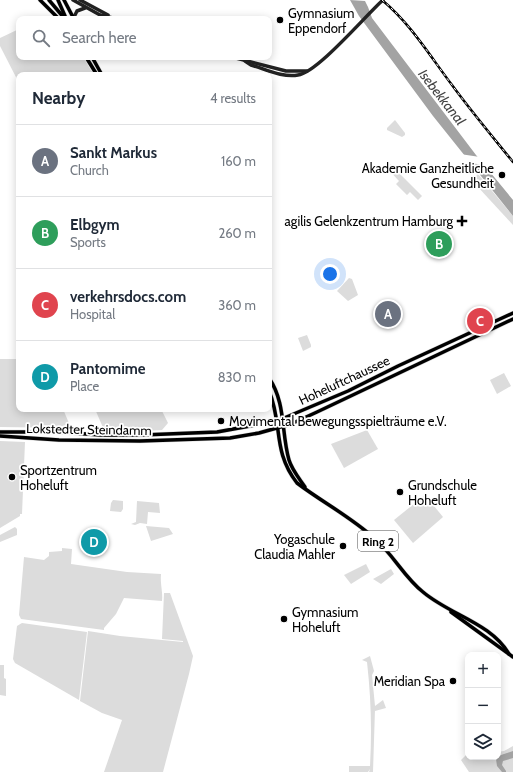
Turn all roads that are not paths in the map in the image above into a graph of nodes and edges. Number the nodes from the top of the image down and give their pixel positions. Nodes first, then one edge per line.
1 (40, 0) edge
2 (49, 0) edge
3 (58, 0) edge
4 (64, 0) edge
5 (72, 0) edge
6 (80, 0) edge
7 (383, 0) edge
8 (85, 8) junction
9 (56, 16) edge
10 (63, 16) edge
11 (65, 16) edge
12 (72, 16) edge
13 (75, 16) edge
14 (105, 16) edge
15 (111, 16) edge
16 (88, 60) edge
17 (94, 60) edge
18 (242, 60) edge
19 (245, 61) junction
20 (95, 72) edge
21 (100, 72) edge
22 (307, 72) junction
23 (513, 313) edge
24 (513, 319) edge
25 (272, 384) edge
26 (272, 402) edge
27 (283, 418) junction
28 (277, 420) junction
29 (284, 426) junction
30 (277, 428) junction
31 (0, 432) edge
32 (175, 434) joint
33 (0, 436) edge
34 (177, 439) joint
35 (305, 488) junction
36 (513, 657) edge

1 - 9 main road
2 - 10 main road
3 - 11 main road
4 - 12 main road
5 - 8 main road
6 - 15 main road
7 - 22 main road
8 - 13 main road
8 - 14 main road
16 - 20 main road
17 - 21 main road
18 - 19 main road
19 - 22 main road
19 - 22 main road
23 - 27 main road, Hoheluftchaussee
24 - 29 main road, Hoheluftchaussee
25 - 27 main road, Ring 2
26 - 28 main road, Ring 2
27 - 28 main road, Hoheluftchaussee
27 - 29 main road, Ring 2
28 - 30 main road, Ring 2
28 - 32 main road, Hoheluftchaussee
29 - 30 main road, Hoheluftchaussee
29 - 35 main road, Ring 2
30 - 34 main road, Hoheluftchaussee
30 - 35 main road, Ring 2
31 - 32 main road, Lokstedter Steindamm
33 - 34 main road, Lokstedter Steindamm
35 - 36 main road, Ring 2

